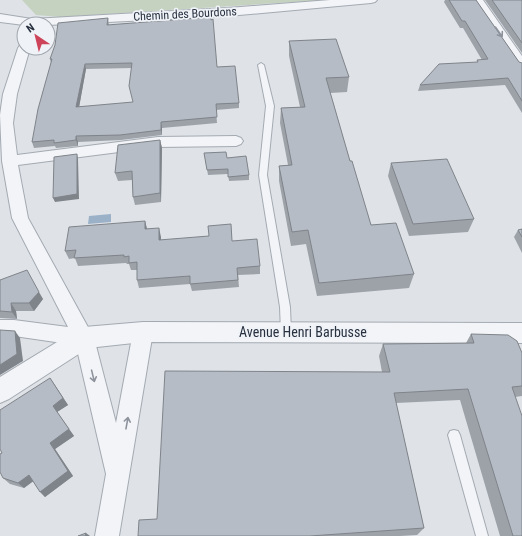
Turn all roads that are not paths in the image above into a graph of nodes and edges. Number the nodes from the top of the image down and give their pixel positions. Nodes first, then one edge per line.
1 (371, 0) edge
2 (477, 0) edge
3 (0, 18) edge
4 (16, 20) edge
5 (56, 22) edge
6 (20, 56) edge
7 (261, 65) dead end
8 (522, 65) edge
9 (6, 85) edge
10 (236, 141) dead end
11 (10, 161) junction
12 (0, 328) edge
13 (144, 332) junction
14 (286, 332) junction
15 (84, 338) junction
16 (518, 338) edge
17 (0, 391) edge
18 (454, 435) dead end
19 (118, 475) junction
20 (107, 536) edge
21 (482, 536) edge

1 - 5 street, Chemin des Bourdons
2 -> 8 street
3 - 4 street, Chemin des Bourdons
6 - 9 street
7 - 14 lane
9 - 11 street
10 - 11 street
11 - 15 street
12 - 15 street
13 - 14 street, Avenue Henri Barbusse
13 - 15 street, Avenue Henri Barbusse
19 -> 13 street
14 - 16 street, Avenue Henri Barbusse
15 - 17 street
15 -> 19 street
18 - 21 lane
19 - 20 street

